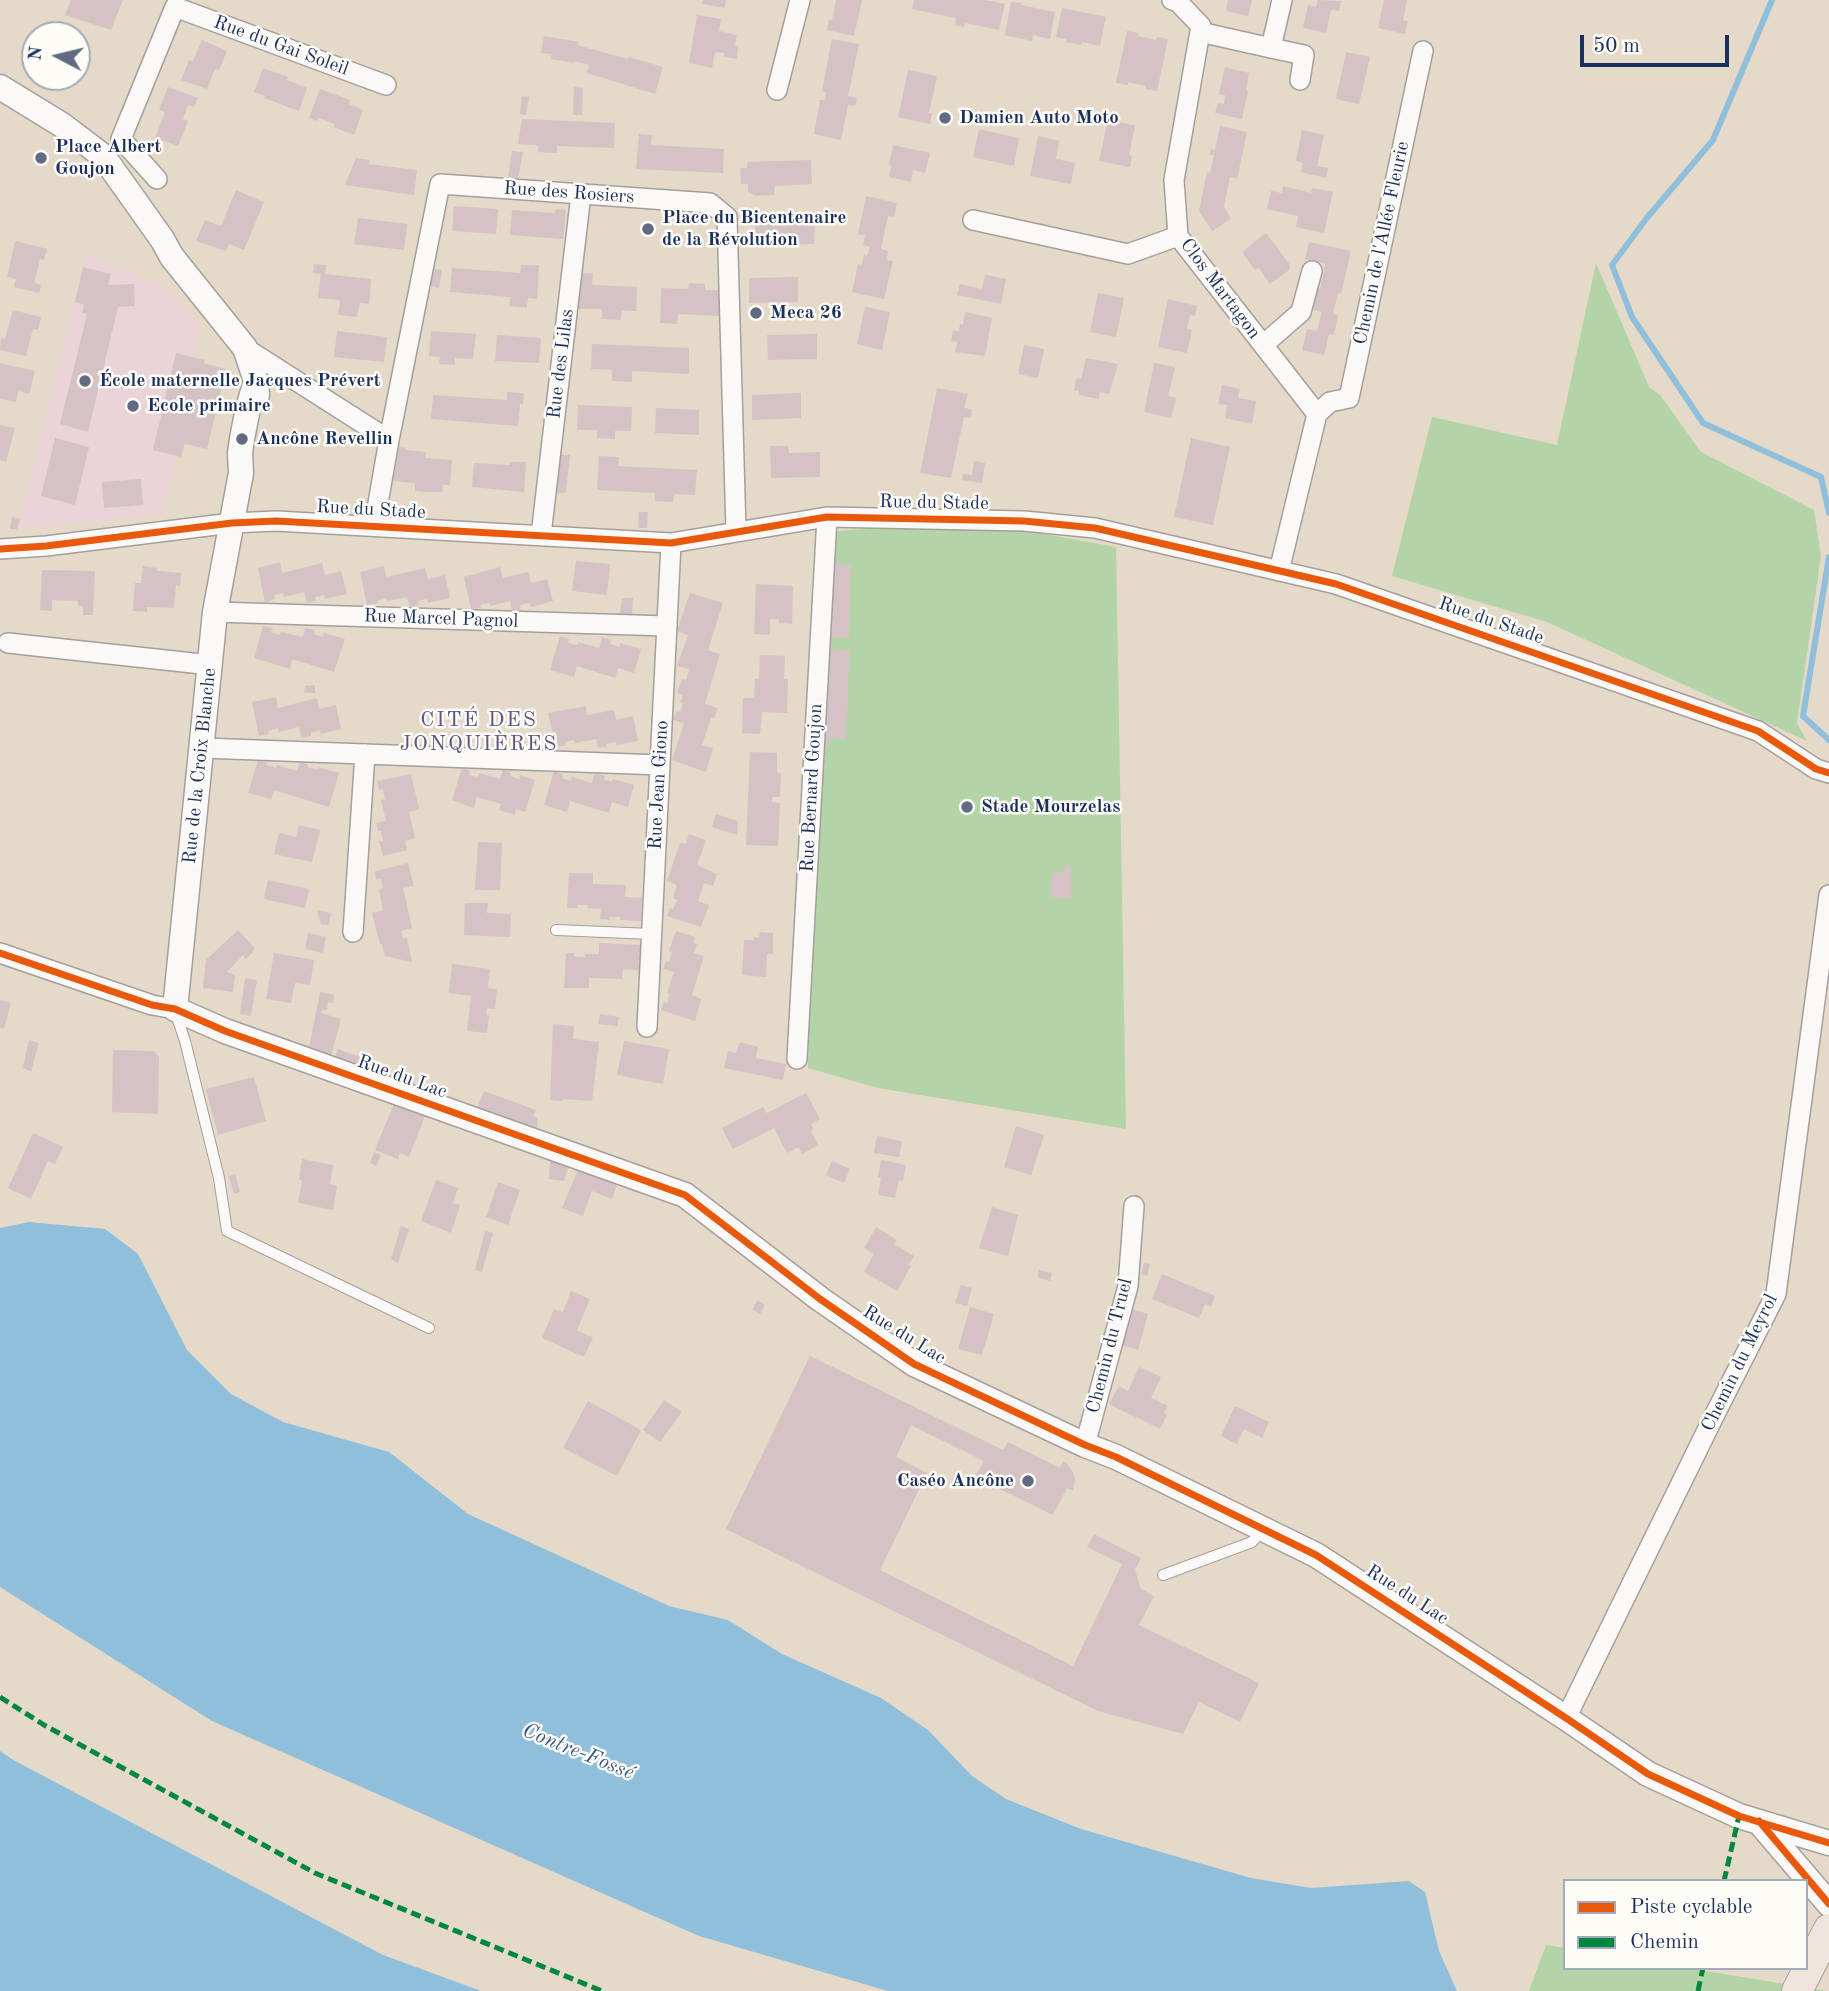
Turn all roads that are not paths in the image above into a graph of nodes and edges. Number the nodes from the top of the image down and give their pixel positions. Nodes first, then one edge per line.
1 (800, 0) edge
2 (1172, 0) edge
3 (1282, 0) edge
4 (177, 3) edge
5 (1200, 32) junction
6 (1271, 48) junction
7 (1423, 51) dead end
8 (1300, 80) dead end
9 (386, 85) dead end
10 (0, 87) edge
11 (777, 90) dead end
12 (112, 147) junction
13 (157, 179) dead end
14 (580, 194) junction
15 (974, 220) dead end
16 (1178, 236) junction
17 (1312, 271) dead end
18 (1263, 345) junction
19 (245, 348) junction
20 (1317, 414) junction
21 (389, 440) junction
22 (827, 517) junction
23 (232, 523) junction
24 (374, 526) junction
25 (736, 531) junction
26 (541, 535) junction
27 (671, 543) junction
28 (0, 549) edge
29 (1279, 571) junction
30 (215, 611) junction
31 (667, 626) junction
32 (8, 643) dead end
33 (211, 665) junction
34 (203, 748) junction
35 (365, 754) junction
36 (660, 765) junction
37 (1829, 773) edge
38 (1829, 895) edge
39 (556, 930) dead end
40 (353, 932) dead end
41 (652, 934) junction
42 (0, 953) edge
43 (175, 1009) junction
44 (647, 1027) dead end
45 (797, 1059) dead end
46 (1134, 1206) dead end
47 (429, 1328) dead end
48 (1085, 1445) junction
49 (1263, 1529) junction
50 (1163, 1575) dead end
51 (1566, 1718) junction
52 (1759, 1821) junction
53 (1829, 1843) edge
54 (1808, 1879) edge
55 (1808, 1879) edge
56 (1829, 1904) edge
57 (1829, 1929) edge
58 (1808, 1970) edge
59 (1808, 1970) edge
60 (1797, 1991) edge

1 - 11 street
2 - 5 street
3 - 6 street
4 - 9 street, Rue du Gai Soleil
4 - 12 street, Rue du Gai Soleil
5 - 6 street
5 - 16 street, Clos Martagon
6 - 8 street
7 - 20 street, Chemin de l'Allée Fleurie
10 - 12 street
12 - 13 street
12 - 19 street
14 - 21 street, Rue des Rosiers
14 - 25 street, Rue des Rosiers
14 - 26 street, Rue des Lilas
15 - 16 street
16 - 18 street, Clos Martagon
17 - 18 street
18 - 20 street, Clos Martagon
19 - 21 street
19 - 23 street, Rue de la Croix Blanche
20 - 29 street
21 - 24 street, Rue des Rosiers
22 - 25 street, Rue du Stade
22 - 29 street, Rue du Stade
22 - 45 street, Rue Bernard Goujon
23 - 24 street, Rue du Stade
23 - 28 street, Rue du Stade
23 - 30 street, Rue de la Croix Blanche
24 - 26 street, Rue du Stade
25 - 27 street, Rue du Stade
26 - 27 street, Rue du Stade
27 - 31 street, Rue Jean Giono
29 - 37 street, Rue du Stade
30 - 31 street, Rue Marcel Pagnol
30 - 33 street, Rue de la Croix Blanche
31 - 36 street, Rue Jean Giono
32 - 33 street
33 - 34 street, Rue de la Croix Blanche
34 - 35 street
34 - 43 street, Rue de la Croix Blanche
35 - 36 street
35 - 40 street
36 - 41 street, Rue Jean Giono
38 - 51 street, Chemin du Meyrol
39 - 41 lane
41 - 44 street, Rue Jean Giono
42 - 43 street, Rue du Lac
43 - 47 lane
43 - 48 street, Rue du Lac
46 - 48 street, Chemin du Truel
48 - 49 street, Rue du Lac
49 - 50 lane
49 - 51 street, Rue du Lac
51 - 52 street, Rue du Lac
52 - 53 street, Rue du Lac
52 - 54 street
55 - 56 street
57 - 58 main road
59 - 60 main road

